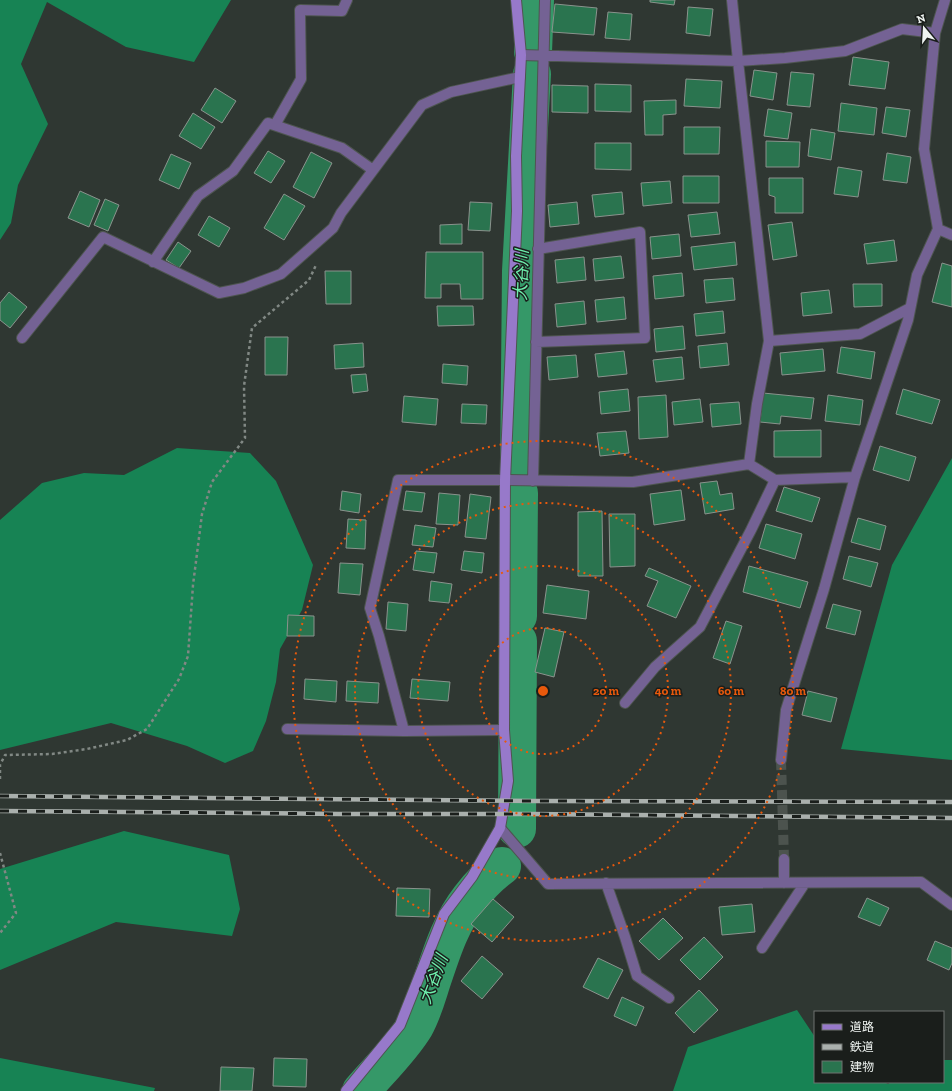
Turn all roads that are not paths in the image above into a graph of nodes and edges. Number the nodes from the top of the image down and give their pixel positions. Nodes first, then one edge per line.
1 (347, 0) edge
2 (516, 0) edge
3 (545, 0) edge
4 (732, 0) edge
5 (945, 0) edge
6 (935, 33) junction
7 (521, 55) junction
8 (545, 56) junction
9 (738, 61) junction
10 (520, 77) junction
11 (275, 125) junction
12 (373, 170) junction
13 (938, 229) junction
14 (952, 235) edge
15 (538, 249) junction
16 (153, 262) junction
17 (910, 308) junction
18 (22, 338) dead end
19 (769, 341) junction
20 (536, 342) junction
21 (749, 464) junction
22 (855, 477) junction
23 (505, 480) junction
24 (775, 480) junction
25 (533, 481) junction
26 (624, 703) dead end
27 (288, 729) dead end
28 (504, 730) junction
29 (404, 731) junction
30 (782, 760) tunnel mouth
31 (500, 828) junction
32 (784, 859) tunnel mouth
33 (606, 883) junction
34 (784, 883) junction
35 (805, 883) junction
36 (952, 906) edge
37 (762, 948) dead end
38 (669, 998) dead end
39 (346, 1091) edge

1 - 11 street
2 - 7 street
3 - 8 street
4 - 9 street
5 - 6 street
6 - 9 street
6 - 13 street
7 - 8 street
7 - 10 street
8 - 9 street
8 - 15 street
9 - 19 street
10 - 12 street
10 - 23 street
11 - 12 street
11 - 16 street
12 - 16 street
13 - 14 street
13 - 17 street
15 - 20 street
15 - 20 street
16 - 18 street
17 - 19 street
17 - 22 street
19 - 21 street
20 - 25 street
21 - 24 street
21 - 25 street
22 - 24 street
22 - 30 street
23 - 25 street
23 - 28 street
23 - 29 street
24 - 26 street
27 - 29 street
28 - 29 street
28 - 31 street
31 - 33 street
31 - 39 street
32 - 34 street
33 - 34 street
33 - 38 street
34 - 35 street
35 - 36 street
35 - 37 street

